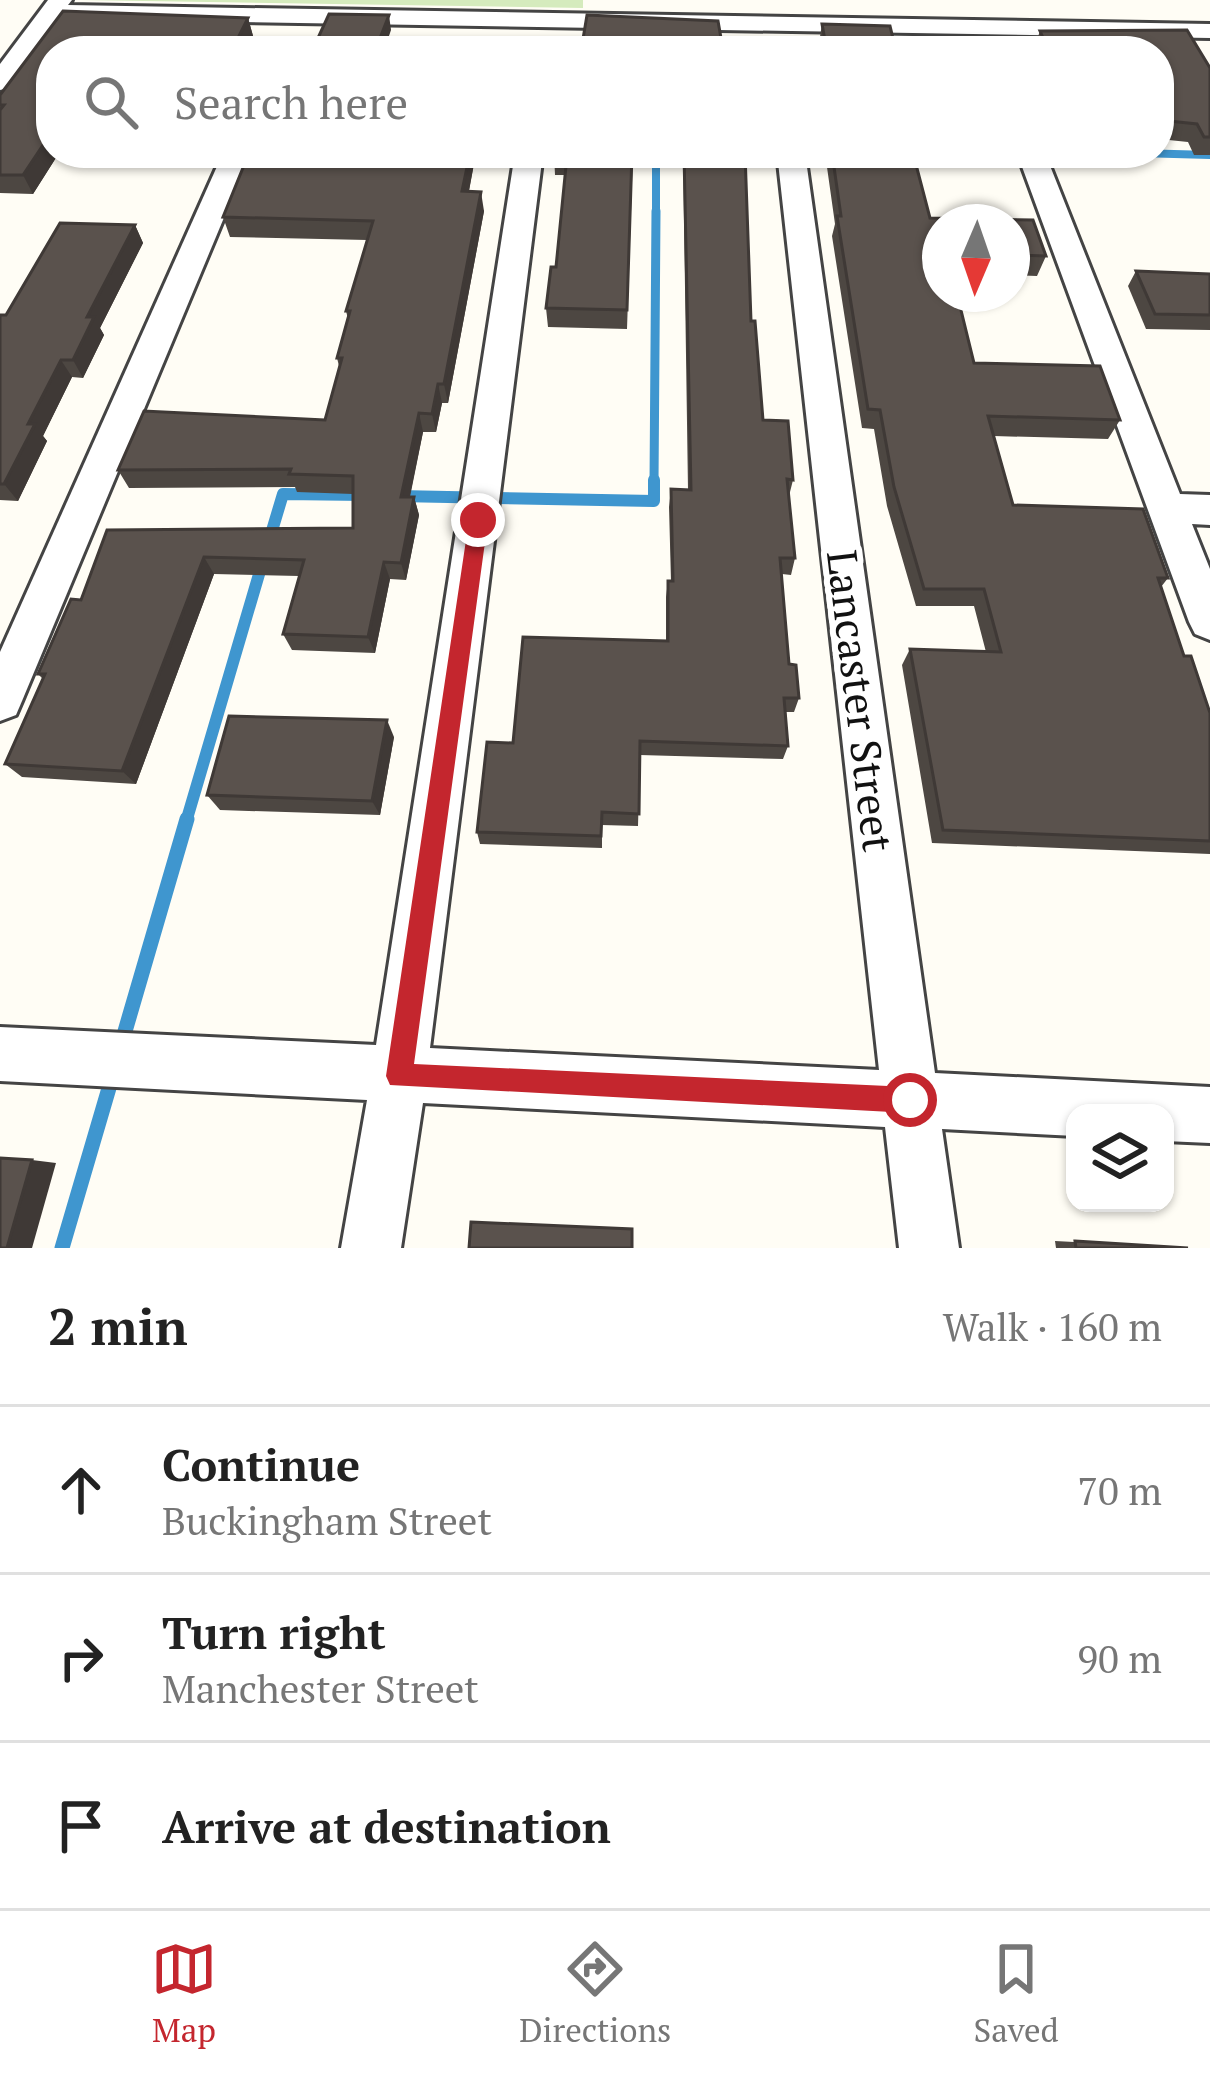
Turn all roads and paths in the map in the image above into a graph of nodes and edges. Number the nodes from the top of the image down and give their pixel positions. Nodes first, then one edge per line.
1 (55, 6) edge
2 (547, 20) junction
3 (775, 24) junction
4 (1201, 30) edge
5 (545, 36) edge
6 (776, 36) edge
7 (945, 36) edge
8 (1059, 36) edge
9 (1210, 58) edge
10 (0, 82) edge
11 (231, 168) edge
12 (527, 168) edge
13 (793, 168) edge
14 (1037, 168) edge
15 (1166, 508) junction
16 (1210, 509) edge
17 (1210, 622) edge
18 (0, 701) edge
19 (0, 1054) edge
20 (399, 1076) junction
21 (910, 1100) junction
22 (1210, 1115) edge
23 (371, 1248) edge
24 (929, 1248) edge

1 - 2 street
1 - 10 street
2 - 3 street
2 - 5 street
3 - 6 street
3 - 7 street
4 - 8 street
4 - 9 street
11 - 18 street
12 - 20 street
13 - 21 street, Lancaster Street
14 - 15 street
15 - 16 street
15 - 17 street
19 - 20 street
20 - 21 street
20 - 23 street
21 - 22 street
21 - 24 street, Lancaster Street

